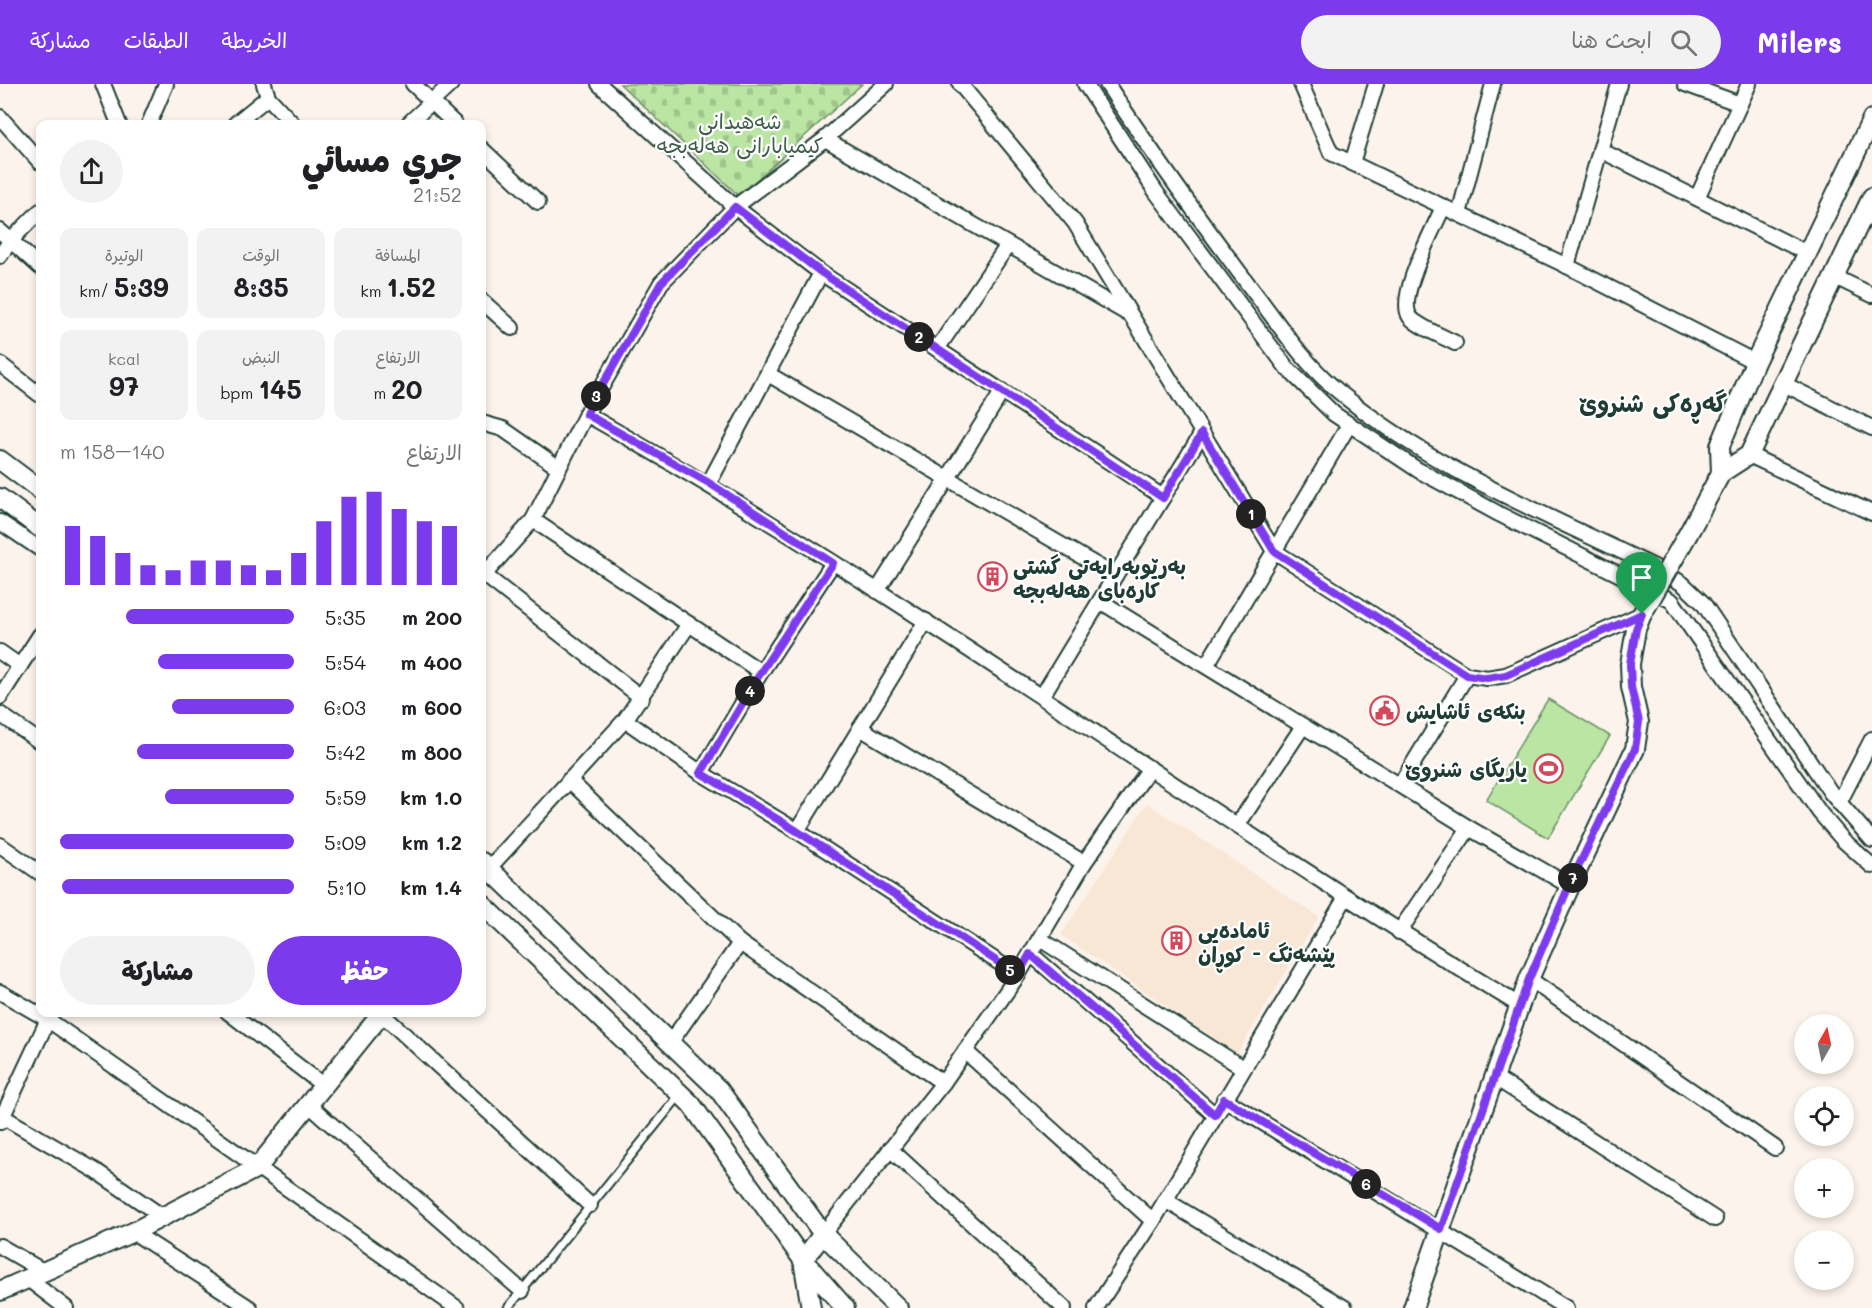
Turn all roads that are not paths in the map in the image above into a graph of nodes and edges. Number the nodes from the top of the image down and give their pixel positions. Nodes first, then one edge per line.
1 (103, 84) edge
2 (166, 84) edge
3 (412, 84) edge
4 (451, 84) edge
5 (599, 84) edge
6 (886, 84) edge
7 (960, 84) edge
8 (1085, 84) edge
9 (1107, 84) edge
10 (1301, 84) edge
11 (1376, 84) edge
12 (1493, 84) edge
13 (1619, 84) edge
14 (1685, 84) edge
15 (1749, 84) edge
16 (266, 90) edge
17 (432, 102) junction
18 (1740, 104) junction
19 (0, 117) edge
20 (1872, 119) edge
21 (117, 120) edge
22 (151, 120) edge
23 (239, 120) edge
24 (290, 120) edge
25 (412, 120) edge
26 (451, 120) edge
27 (825, 139) junction
28 (1600, 150) junction
29 (486, 153) edge
30 (36, 158) edge
31 (1352, 163) junction
32 (1872, 197) edge
33 (1697, 198) junction
34 (538, 202) dead end
35 (735, 207) junction
36 (1443, 207) junction
37 (1459, 214) junction
38 (36, 215) edge
39 (0, 231) edge
40 (11, 240) junction
41 (1008, 245) junction
42 (1808, 252) junction
43 (0, 256) edge
44 (36, 263) edge
45 (1567, 266) junction
46 (822, 273) junction
47 (1835, 277) junction
48 (1872, 296) edge
49 (486, 305) edge
50 (1133, 316) junction
51 (512, 328) dead end
52 (1455, 343) dead end
53 (937, 349) junction
54 (1755, 362) junction
55 (0, 364) edge
56 (768, 374) junction
57 (1784, 384) junction
58 (36, 392) edge
59 (1002, 392) junction
60 (586, 414) junction
61 (486, 424) edge
62 (1349, 425) junction
63 (1872, 428) edge
64 (1202, 433) junction
65 (1749, 455) junction
66 (0, 460) edge
67 (1447, 464) junction
68 (559, 468) junction
69 (1721, 473) junction
70 (947, 477) junction
71 (1437, 481) junction
72 (709, 483) junction
73 (36, 487) edge
74 (0, 498) edge
75 (1163, 498) junction
76 (1872, 513) edge
77 (533, 520) junction
78 (0, 522) edge
79 (36, 525) edge
80 (36, 546) edge
81 (1274, 551) junction
82 (833, 563) junction
83 (486, 571) edge
84 (1115, 576) junction
85 (486, 578) edge
86 (877, 591) junction
87 (1100, 601) junction
88 (1642, 614) junction
89 (926, 621) junction
90 (689, 624) junction
91 (36, 641) edge
92 (0, 652) edge
93 (20, 666) junction
94 (1206, 666) junction
95 (761, 672) junction
96 (1467, 675) junction
97 (1042, 696) junction
98 (0, 698) edge
99 (642, 698) junction
100 (0, 714) edge
101 (625, 720) junction
102 (1303, 726) junction
103 (860, 728) junction
104 (36, 739) edge
105 (1872, 739) edge
106 (1150, 768) junction
107 (701, 773) junction
108 (569, 780) junction
109 (1400, 785) junction
110 (1839, 803) junction
111 (1237, 826) junction
112 (1468, 828) junction
113 (797, 831) junction
114 (1872, 840) edge
115 (0, 844) edge
116 (1084, 863) junction
117 (486, 864) edge
118 (486, 866) edge
119 (1872, 866) edge
120 (36, 870) edge
121 (1569, 886) junction
122 (1346, 897) junction
123 (486, 908) edge
124 (1399, 932) junction
125 (1040, 939) junction
126 (740, 943) junction
127 (1030, 954) junction
128 (1018, 975) junction
129 (1529, 979) junction
130 (0, 992) edge
131 (1519, 1005) junction
132 (36, 1010) edge
133 (49, 1017) edge
134 (50, 1017) edge
135 (234, 1017) edge
136 (380, 1017) edge
137 (387, 1017) edge
138 (670, 1043) junction
139 (965, 1051) junction
140 (1243, 1068) junction
141 (1494, 1077) junction
142 (942, 1083) junction
143 (324, 1086) junction
144 (681, 1094) junction
145 (1224, 1099) junction
146 (309, 1105) junction
147 (1215, 1115) junction
148 (1, 1118) edge
149 (1775, 1148) dead end
150 (890, 1149) junction
151 (257, 1168) junction
152 (1165, 1200) junction
153 (590, 1205) junction
154 (163, 1217) junction
155 (1715, 1220) dead end
156 (1153, 1221) junction
157 (1441, 1229) junction
158 (133, 1232) junction
159 (823, 1234) junction
160 (0, 1246) edge
161 (803, 1260) junction
162 (35, 1275) junction
163 (0, 1291) edge
164 (522, 1291) junction
165 (66, 1308) edge
166 (250, 1308) edge
167 (458, 1308) edge
168 (508, 1308) edge
169 (811, 1308) edge
170 (845, 1308) edge
171 (898, 1308) edge
172 (1064, 1308) edge
173 (1096, 1308) edge
174 (1345, 1308) edge
175 (1413, 1308) edge
176 (1566, 1308) edge

1 - 21 street
2 - 22 street
3 - 17 street
4 - 17 street
5 - 35 street
6 - 27 street
7 - 50 street
8 - 62 street
9 - 67 street
10 - 31 street
11 - 31 street
12 - 37 street
13 - 28 street
14 - 18 street
15 - 18 street
16 - 23 street
16 - 24 street
17 - 25 street
17 - 26 street
18 - 33 street
19 - 30 street
20 - 42 street
27 - 35 street
27 - 41 street
28 - 33 street
28 - 45 street
29 - 34 street
31 - 36 street
32 - 47 street
33 - 42 street
35 - 46 street
35 - 60 street
36 - 37 street
36 - 52 street
37 - 45 street
38 - 40 street
39 - 40 street
40 - 43 street
40 - 44 street
41 - 50 street
41 - 53 street
42 - 54 street
45 - 54 street
46 - 53 street
46 - 56 street
47 - 48 street
47 - 57 street
49 - 51 street
50 - 64 street
53 - 59 street
54 - 69 street
55 - 58 street
56 - 70 street
56 - 72 street
57 - 63 street
57 - 65 street
59 - 70 street
59 - 75 street
60 - 68 street
60 - 72 street
61 - 68 street
62 - 71 street
62 - 81 street
64 - 75 street
64 - 81 street
65 - 69 street
65 - 76 street
66 - 73 street
67 - 71 street
67 - 110 street
68 - 77 street
69 - 88 street, bridge
70 - 84 street
70 - 86 street
71 - 119 street
72 - 82 street
74 - 79 street
75 - 84 street
77 - 83 street
77 - 90 street
78 - 80 street
81 - 94 street
81 - 96 street
82 - 86 street
82 - 95 street
84 - 87 street
85 - 99 street
86 - 89 street
87 - 94 street
87 - 97 street
88 - 96 street
88 - 121 street
89 - 97 street
89 - 103 street
90 - 95 street
90 - 99 street
91 - 93 street
92 - 93 street
93 - 98 street
94 - 102 street
95 - 107 street
96 - 109 street
97 - 106 street
99 - 101 street
100 - 104 street
101 - 107 street
101 - 108 street
102 - 109 street
102 - 111 street
103 - 113 street
103 - 116 street
105 - 110 street
106 - 111 street
106 - 116 street
107 - 113 street
108 - 117 street
108 - 126 street
109 - 112 street
110 - 114 street
111 - 122 street
112 - 121 street
112 - 124 street
113 - 128 street
115 - 120 street
116 - 125 street
118 - 138 street
121 - 129 street
122 - 124 street
122 - 140 street
123 - 144 street
124 - 131 street
125 - 127 street
125 - 140 street
126 - 138 street
126 - 142 street
127 - 128 street
127 - 147 street
128 - 139 street
129 - 131 street
129 - 149 street
130 - 132 street
131 - 141 street
133 - 148 street
134 - 151 street
135 - 143 street
136 - 143 street
137 - 153 street
138 - 159 street
139 - 142 street
139 - 156 street
140 - 145 street
141 - 155 street
141 - 157 street
142 - 150 street
143 - 146 street
144 - 153 lane
144 - 161 street
145 - 147 street
145 - 157 street
146 - 151 street
146 - 164 street
147 - 152 street
148 - 154 street
150 - 159 street
150 - 172 street
151 - 154 street
151 - 167 street
152 - 156 street
152 - 174 street
153 - 164 lane
154 - 158 street
156 - 173 street
157 - 175 street
157 - 176 street
158 - 162 street
158 - 166 street
159 - 161 street
159 - 171 street
160 - 162 street
161 - 169 street
161 - 170 street
162 - 163 street
162 - 165 street
164 - 168 lane

